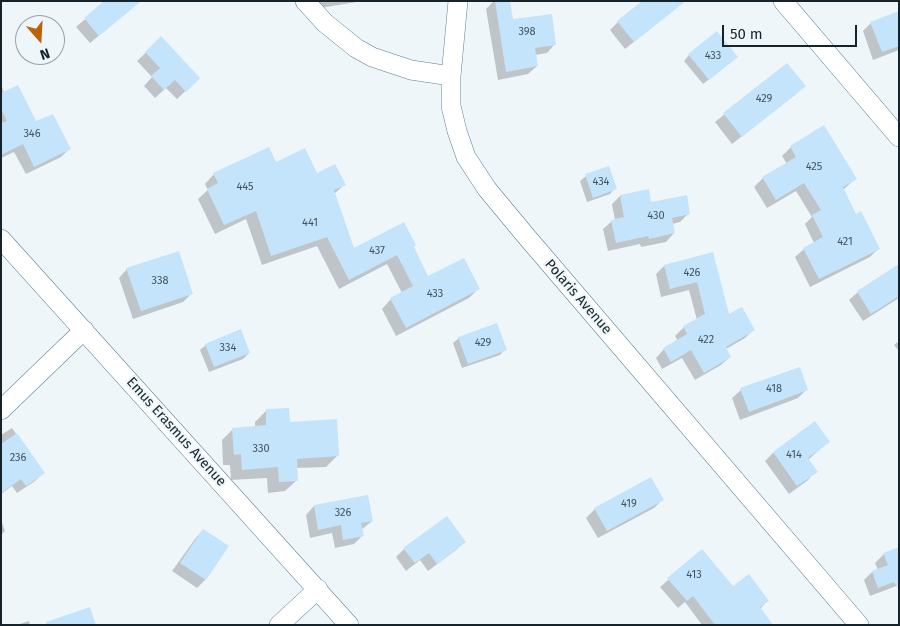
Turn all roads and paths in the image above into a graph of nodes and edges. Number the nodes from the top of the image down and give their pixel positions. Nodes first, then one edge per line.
1 (305, 1) edge
2 (458, 1) edge
3 (783, 1) edge
4 (451, 76) junction
5 (899, 137) edge
6 (1, 240) edge
7 (84, 330) junction
8 (1, 410) edge
9 (318, 589) junction
10 (279, 625) edge
11 (350, 625) edge
12 (860, 625) edge

1 - 4 street
2 - 4 street, Polaris Avenue
3 - 5 street
4 - 12 street, Polaris Avenue
6 - 7 street, Emus Erasmus Avenue
7 - 8 street
7 - 9 street, Emus Erasmus Avenue
9 - 10 street
9 - 11 street, Emus Erasmus Avenue

